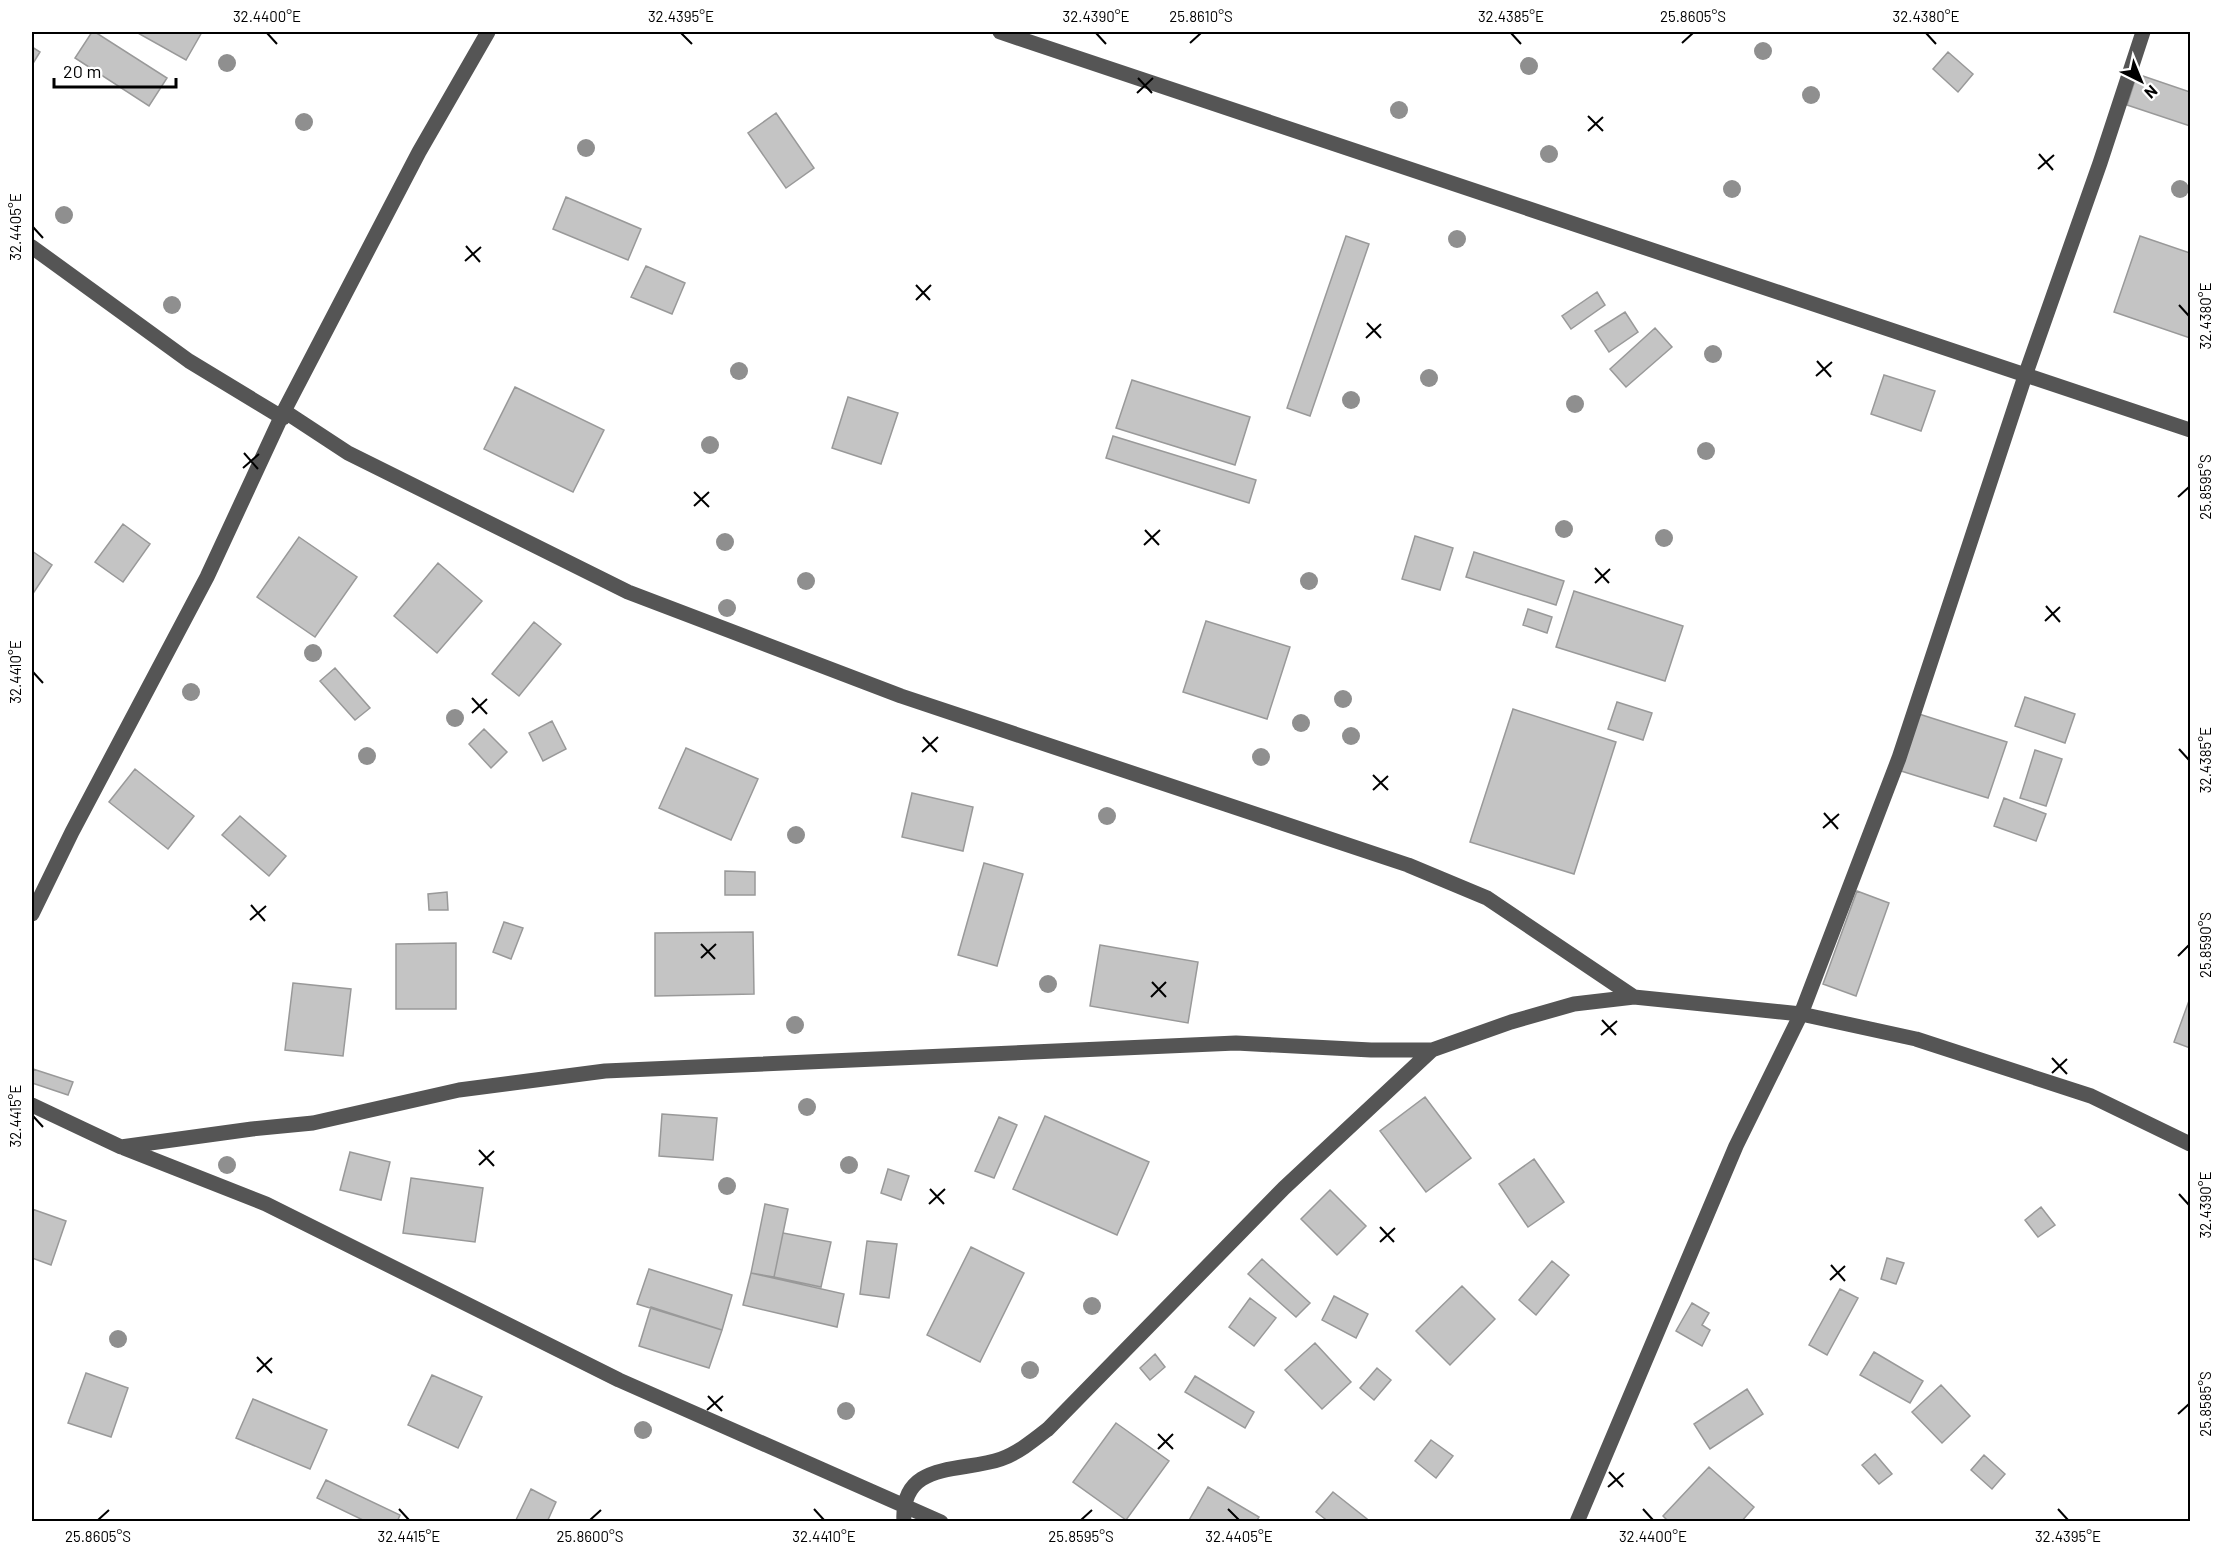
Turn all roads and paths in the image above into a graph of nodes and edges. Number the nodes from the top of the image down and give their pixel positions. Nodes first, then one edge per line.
1 (488, 32) edge
2 (1000, 32) edge
3 (2143, 32) edge
4 (32, 248) edge
5 (2026, 374) junction
6 (284, 415) junction
7 (2190, 430) edge
8 (32, 914) edge
9 (1634, 997) junction
10 (1802, 1014) junction
11 (1432, 1050) junction
12 (32, 1105) edge
13 (2190, 1144) edge
14 (122, 1147) junction
15 (903, 1514) edge
16 (941, 1521) edge
17 (1577, 1521) edge

1 - 6 street
2 - 5 street
3 - 5 street
4 - 6 street
5 - 7 street
5 - 10 street
6 - 8 street
6 - 9 street
9 - 10 street
9 - 11 street
10 - 13 street
10 - 17 street
11 - 14 street
11 - 15 street
12 - 14 street
14 - 15 street
15 - 16 street

